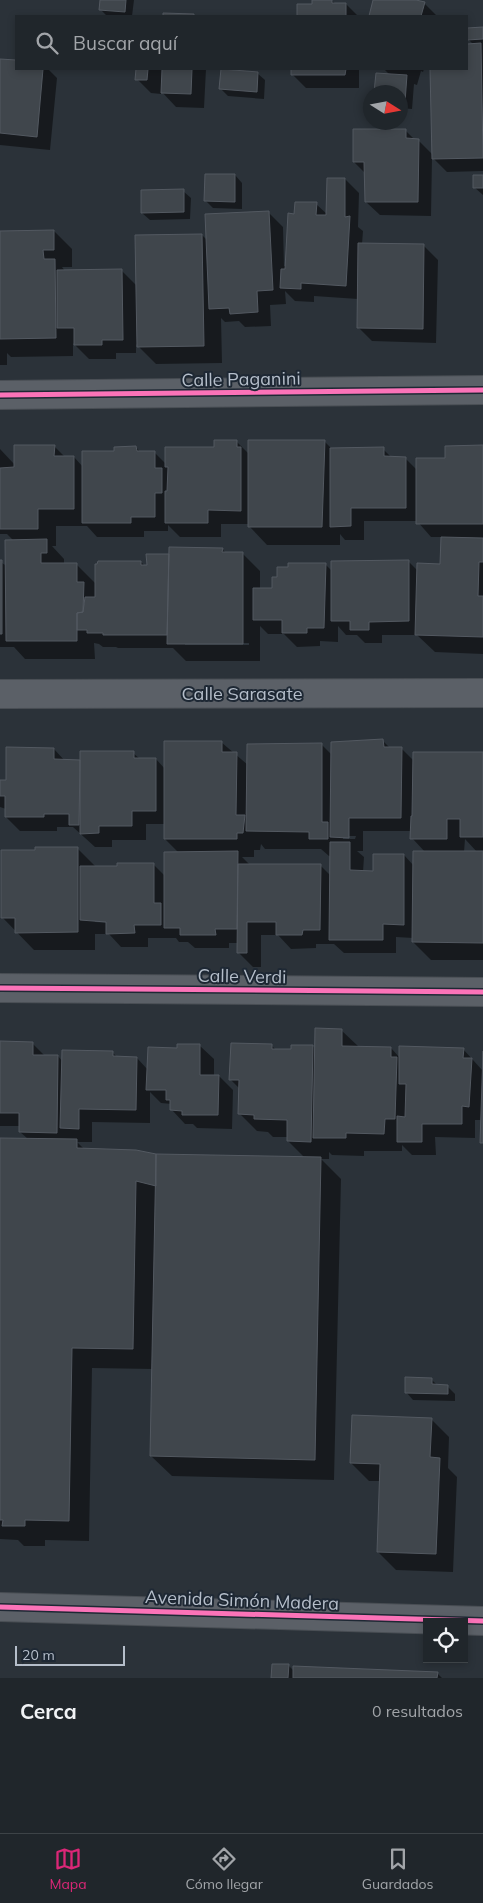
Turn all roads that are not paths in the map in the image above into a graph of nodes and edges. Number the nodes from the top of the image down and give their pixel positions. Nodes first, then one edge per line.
1 (483, 390) edge
2 (0, 395) edge
3 (483, 692) edge
4 (0, 694) edge
5 (0, 988) edge
6 (483, 992) edge
7 (0, 1607) edge
8 (483, 1621) edge

1 - 2 street, Calle Paganini
3 - 4 street, Calle Sarasate
5 - 6 street, Calle Verdi
7 - 8 street, Avenida Simón Madera

